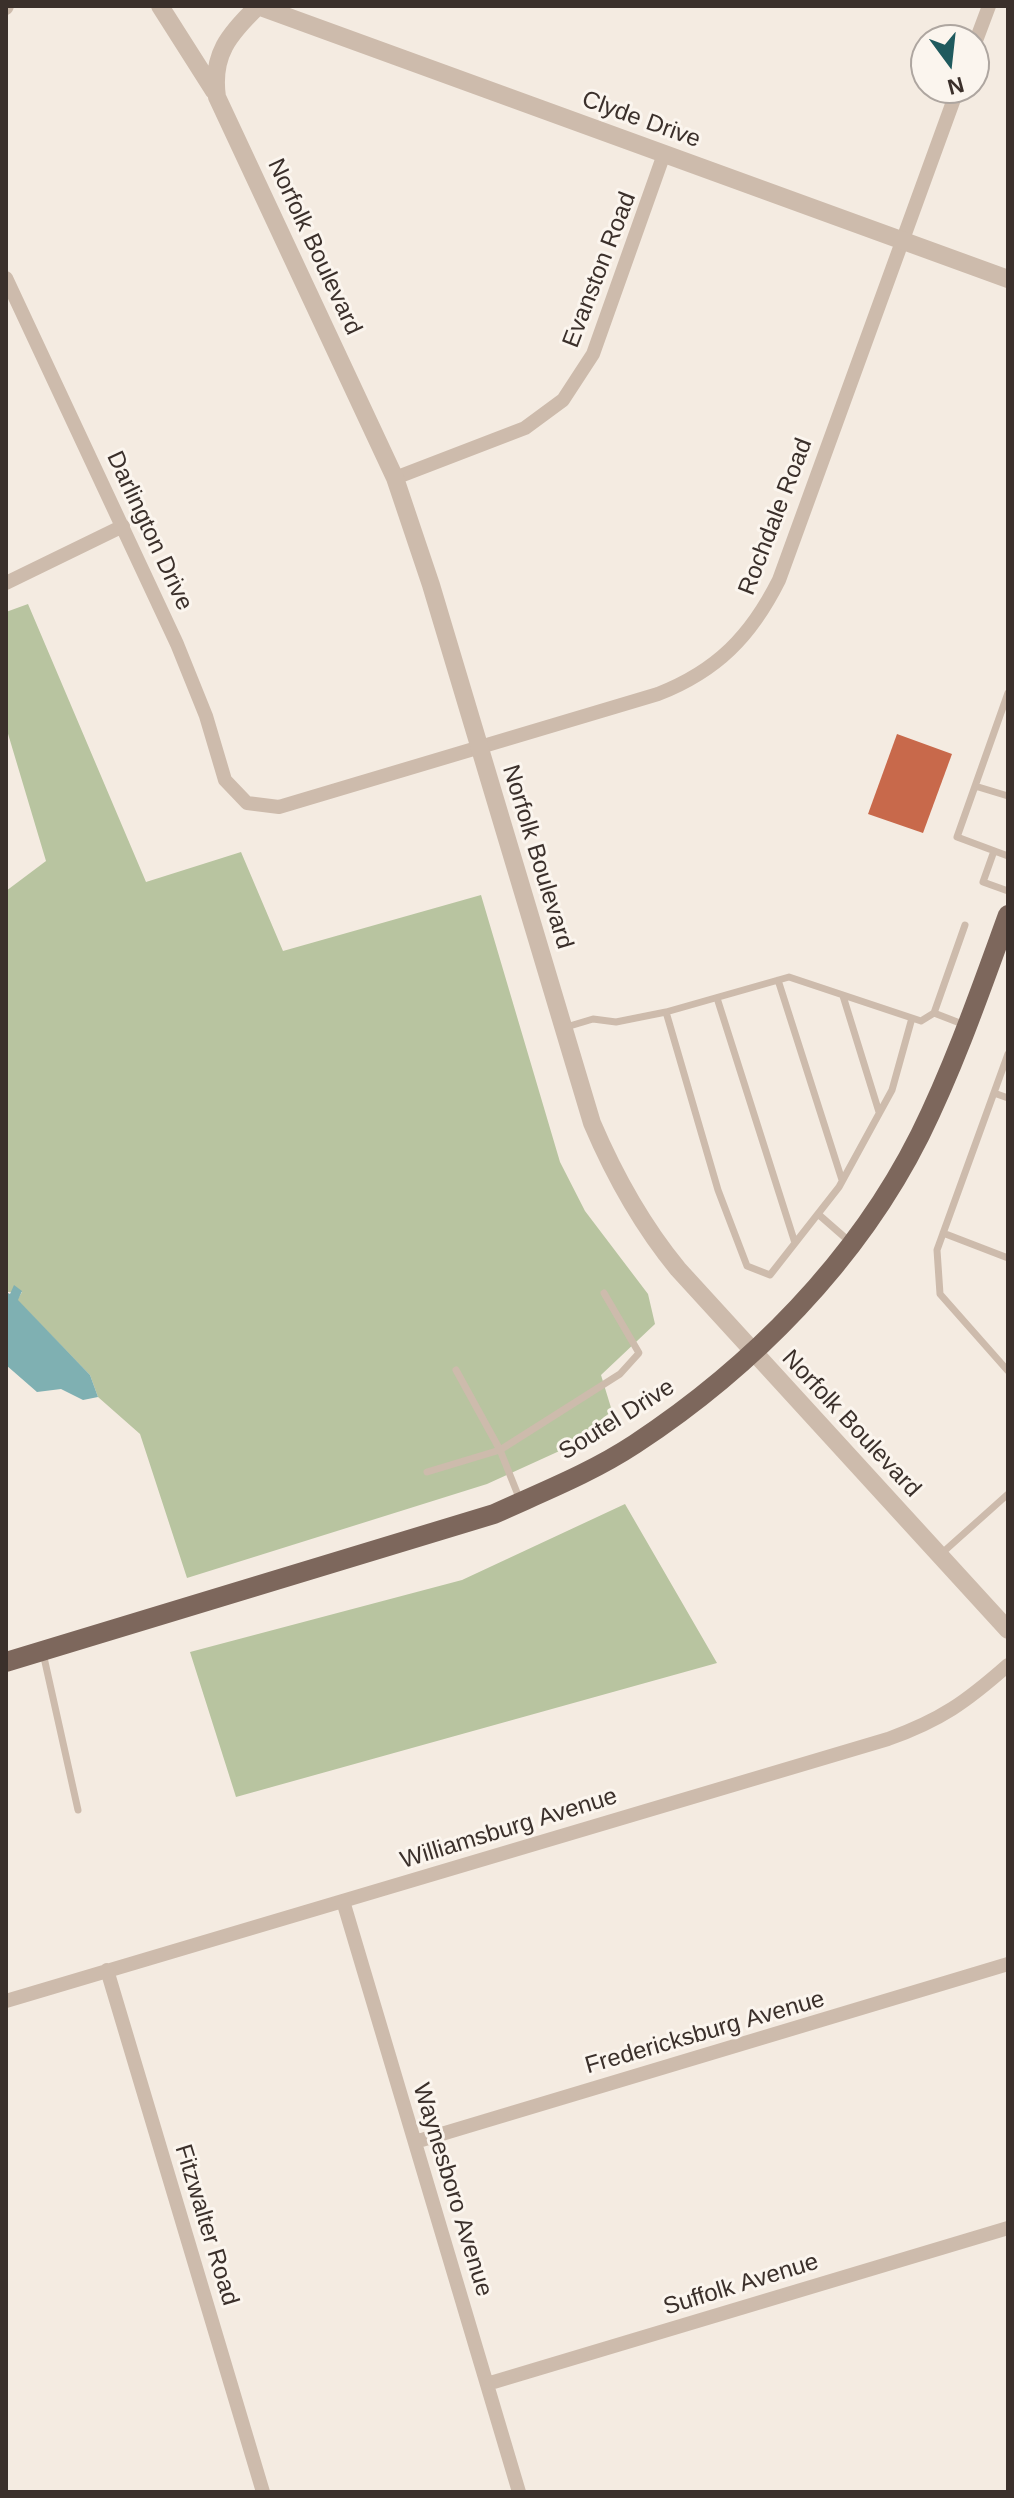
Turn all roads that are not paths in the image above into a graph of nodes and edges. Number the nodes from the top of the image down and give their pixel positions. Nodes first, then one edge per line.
1 (160, 6) edge
2 (258, 6) edge
3 (217, 97) junction
4 (952, 104) edge
5 (664, 154) junction
6 (901, 240) junction
7 (6, 278) edge
8 (1008, 279) edge
9 (395, 478) junction
10 (123, 526) junction
11 (6, 583) edge
12 (1008, 693) edge
13 (479, 747) junction
14 (975, 786) junction
15 (1008, 796) edge
16 (247, 803) joint
17 (994, 851) junction
18 (1008, 856) edge
19 (1008, 891) edge
20 (1008, 915) edge
21 (965, 925) dead end
22 (778, 980) junction
23 (843, 996) junction
24 (717, 998) junction
25 (666, 1012) junction
26 (934, 1013) junction
27 (912, 1018) junction
28 (967, 1025) junction
29 (563, 1028) junction
30 (1008, 1054) edge
31 (994, 1093) junction
32 (1008, 1098) edge
33 (879, 1112) junction
34 (842, 1180) junction
35 (818, 1214) junction
36 (943, 1233) junction
37 (795, 1243) junction
38 (852, 1243) junction
39 (1008, 1258) edge
40 (604, 1293) dead end
41 (752, 1352) junction
42 (456, 1370) dead end
43 (1008, 1371) edge
44 (500, 1450) junction
45 (427, 1472) dead end
46 (1008, 1494) edge
47 (520, 1502) junction
48 (940, 1556) junction
49 (1008, 1630) edge
50 (42, 1651) junction
51 (6, 1662) edge
52 (1008, 1665) edge
53 (78, 1810) dead end
54 (343, 1901) junction
55 (1008, 1964) edge
56 (107, 1970) junction
57 (6, 2001) edge
58 (415, 2142) junction
59 (1008, 2228) edge
60 (487, 2384) junction
61 (263, 2492) edge
62 (519, 2492) edge

1 - 3 street
2 - 3 street, Norfolk Boulevard
2 - 5 street, Clyde Drive
3 - 9 street, Norfolk Boulevard
4 - 6 street, Rochdale Road
5 - 6 street, Clyde Drive
5 - 9 street, Evanston Road
6 - 8 street, Clyde Drive
6 - 13 street, Rochdale Road
7 - 10 street, Darlington Drive
9 - 13 street, Norfolk Boulevard
10 - 11 street
10 - 16 street, Darlington Drive
12 - 14 lane
13 - 16 street, Rochdale Road
13 - 29 street, Norfolk Boulevard
14 - 15 lane
14 - 17 lane
17 - 18 lane
17 - 19 lane
20 - 28 main road, Soutel Drive
21 - 26 lane
22 - 23 lane
22 - 24 lane
22 - 34 lane
23 - 27 lane
23 - 33 lane
24 - 25 lane
24 - 37 lane
25 - 29 lane
25 - 37 lane
26 - 27 lane
26 - 28 lane
27 - 33 lane
28 - 38 main road, Soutel Drive
29 - 41 street, Norfolk Boulevard
30 - 31 lane
31 - 32 lane
31 - 36 lane
33 - 34 lane
34 - 35 lane
35 - 37 lane
35 - 38 lane
36 - 39 lane
36 - 43 lane
38 - 41 main road, Soutel Drive
40 - 44 lane
41 - 47 main road, Soutel Drive
41 - 48 street, Norfolk Boulevard
42 - 44 lane
44 - 45 lane
44 - 47 lane
46 - 48 lane
47 - 50 main road, Soutel Drive
48 - 49 street, Norfolk Boulevard
50 - 51 main road, Soutel Drive
50 - 53 lane
52 - 54 street, Williamsburg Avenue
54 - 56 street, Williamsburg Avenue
54 - 58 street, Waynesboro Avenue
55 - 58 street, Fredericksburg Avenue
56 - 57 street, Williamsburg Avenue
56 - 61 street, Fitzwalter Road
58 - 60 street, Waynesboro Avenue
59 - 60 street, Suffolk Avenue
60 - 62 street, Waynesboro Avenue

